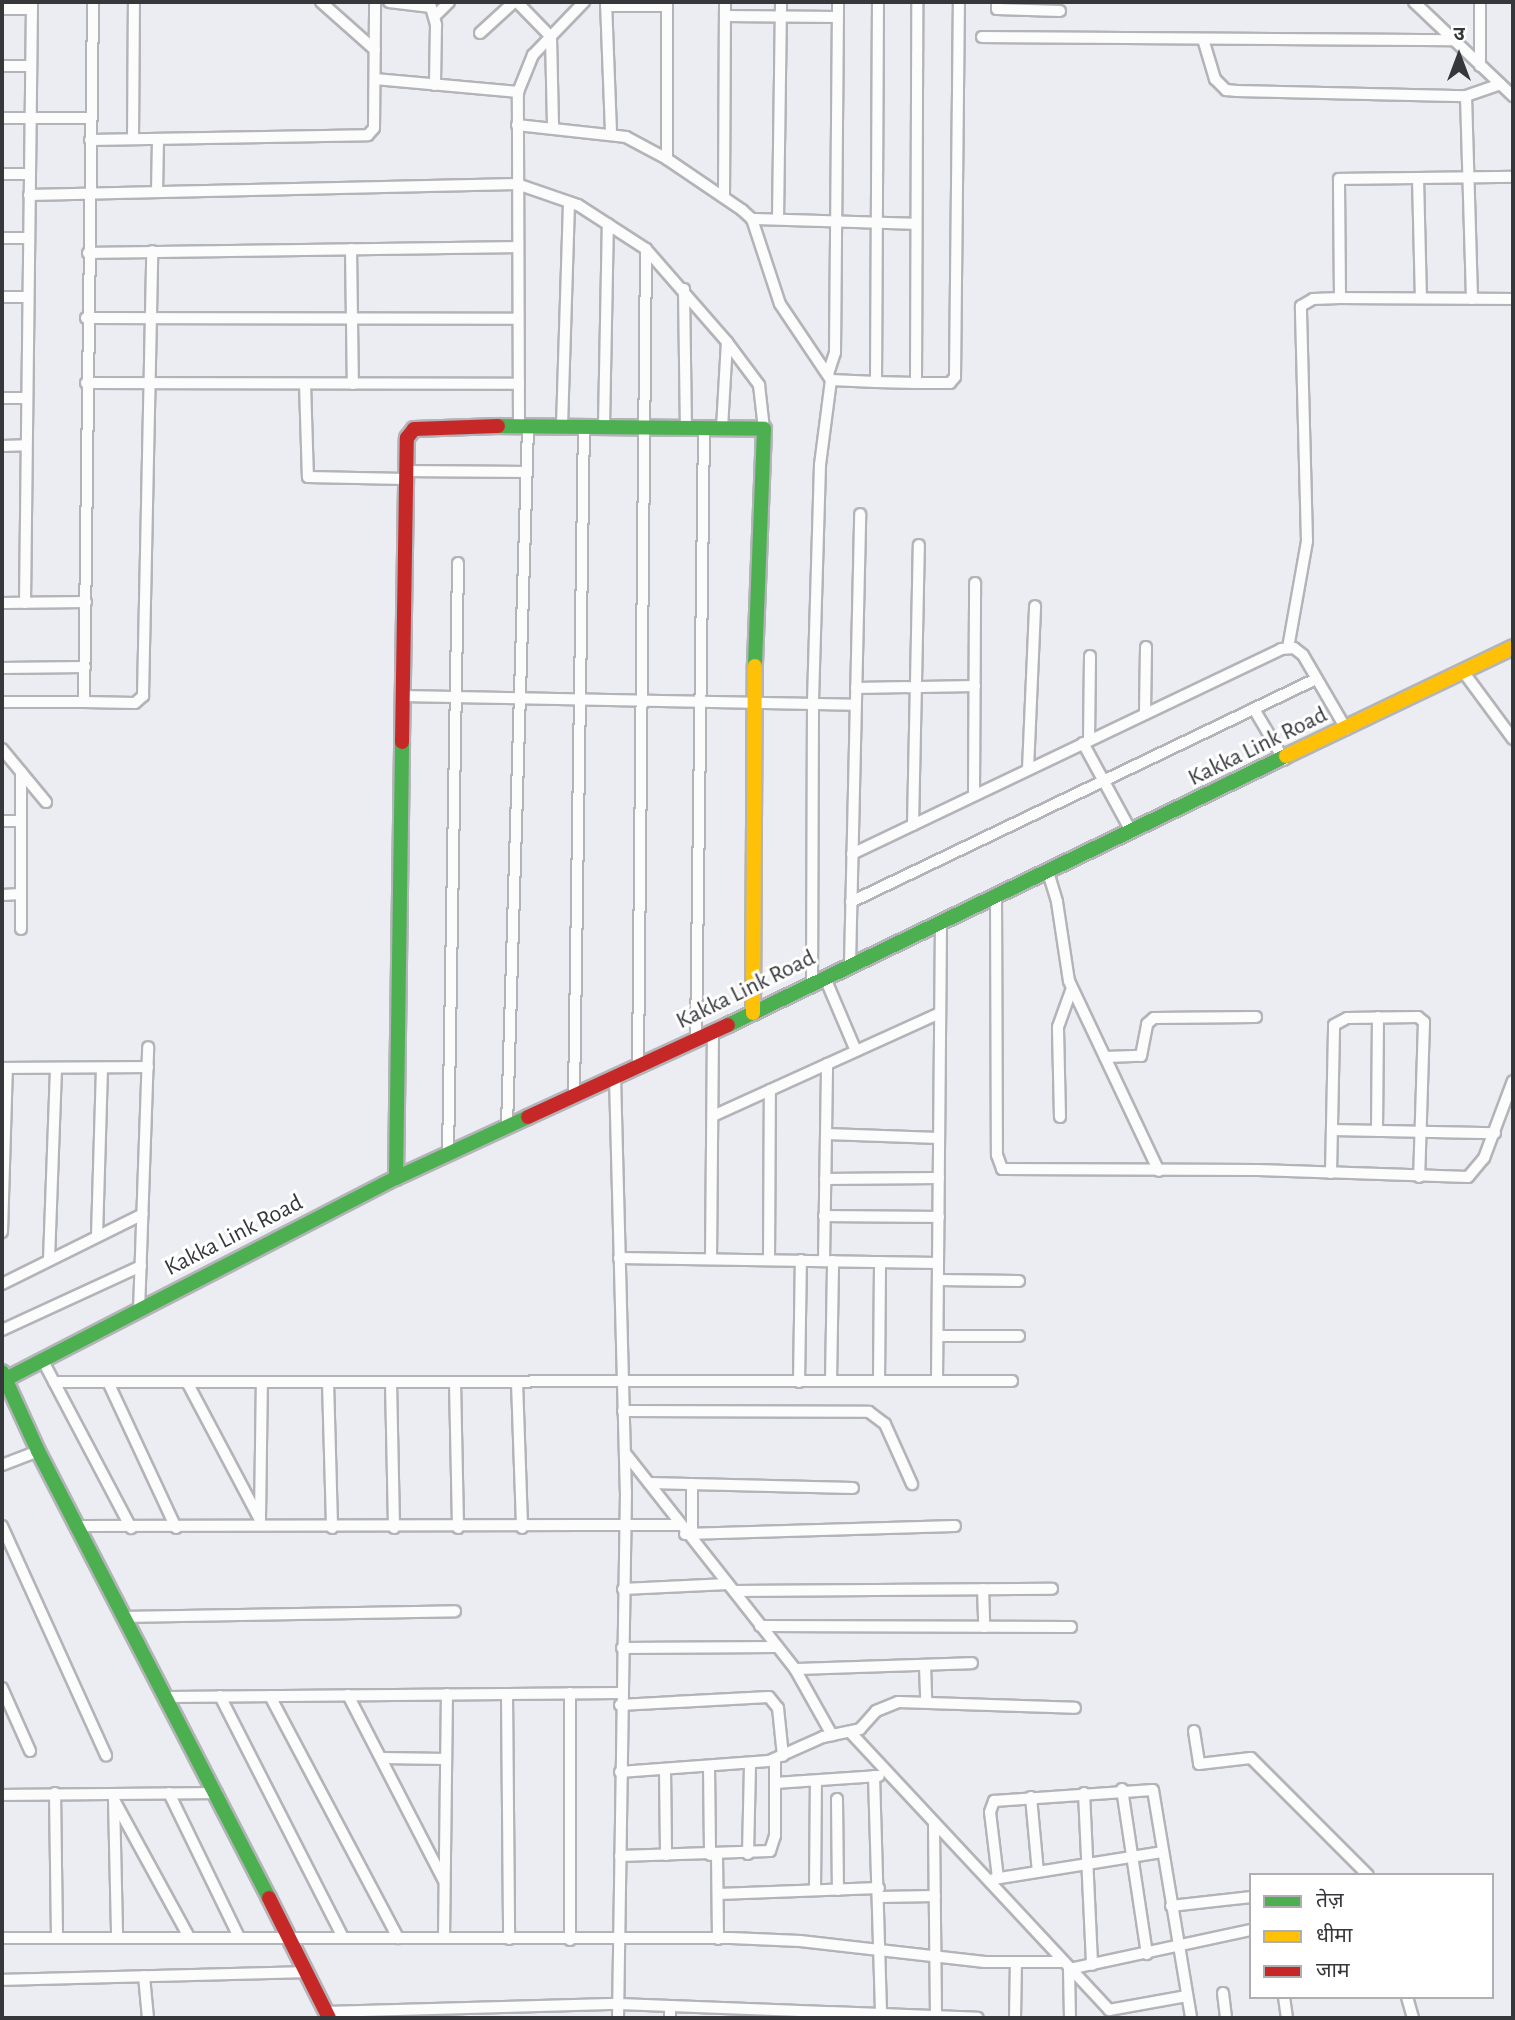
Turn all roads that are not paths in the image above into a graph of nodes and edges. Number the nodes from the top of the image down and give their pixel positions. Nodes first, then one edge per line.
1 (93, 2) edge
2 (134, 2) edge
3 (321, 2) edge
4 (375, 2) edge
5 (388, 2) edge
6 (449, 2) edge
7 (516, 2) edge
8 (584, 2) edge
9 (725, 2) edge
10 (781, 2) edge
11 (838, 2) edge
12 (878, 2) edge
13 (917, 2) edge
14 (958, 2) edge
15 (997, 2) edge
16 (1414, 2) edge
17 (1480, 2) edge
18 (606, 4) edge
19 (667, 4) edge
20 (32, 5) edge
21 (2, 9) edge
22 (1060, 11) dead end
23 (435, 16) junction
24 (725, 16) junction
25 (781, 17) junction
26 (837, 17) junction
27 (480, 33) dead end
28 (551, 37) junction
29 (982, 37) dead end
30 (1203, 39) junction
31 (1453, 40) junction
32 (375, 50) junction
33 (2, 66) edge
34 (31, 66) junction
35 (1480, 66) junction
36 (375, 79) junction
37 (1500, 84) junction
38 (435, 85) junction
39 (517, 92) junction
40 (1466, 96) junction
41 (1513, 96) edge
42 (2, 118) edge
43 (30, 118) junction
44 (90, 118) junction
45 (517, 125) junction
46 (553, 128) junction
47 (611, 134) junction
48 (133, 139) junction
49 (158, 139) junction
50 (90, 140) junction
51 (667, 159) junction
52 (2, 174) edge
53 (29, 174) junction
54 (1469, 177) junction
55 (1513, 177) edge
56 (1418, 178) junction
57 (517, 184) junction
58 (157, 192) junction
59 (89, 193) junction
60 (29, 194) junction
61 (724, 196) junction
62 (569, 202) junction
63 (752, 219) junction
64 (778, 219) junction
65 (608, 223) junction
66 (834, 224) junction
67 (877, 224) junction
68 (916, 224) junction
69 (2, 238) edge
70 (28, 238) junction
71 (518, 247) junction
72 (646, 248) junction
73 (351, 249) junction
74 (152, 251) junction
75 (88, 253) junction
76 (684, 288) junction
77 (2, 297) edge
78 (28, 297) junction
79 (1340, 298) junction
80 (1421, 298) junction
81 (1472, 299) junction
82 (1513, 299) edge
83 (86, 318) junction
84 (150, 318) junction
85 (351, 318) junction
86 (518, 319) junction
87 (727, 342) junction
88 (830, 377) junction
89 (86, 383) junction
90 (149, 383) junction
91 (876, 383) junction
92 (916, 383) junction
93 (304, 384) junction
94 (352, 384) junction
95 (519, 384) junction
96 (2, 398) edge
97 (27, 398) junction
98 (523, 425) junction
99 (562, 425) junction
100 (584, 426) junction
101 (604, 426) junction
102 (646, 427) junction
103 (686, 428) junction
104 (704, 428) junction
105 (722, 428) junction
106 (764, 429) junction
107 (26, 445) junction
108 (2, 446) edge
109 (526, 472) junction
110 (406, 475) junction
111 (860, 514) dead end
112 (919, 545) dead end
113 (458, 564) dead end
114 (975, 583) dead end
115 (86, 602) junction
116 (2, 603) edge
117 (25, 603) junction
118 (1035, 606) dead end
119 (1146, 647) dead end
120 (1513, 647) edge
121 (1288, 648) junction
122 (1090, 656) dead end
123 (85, 667) junction
124 (2, 668) edge
125 (1462, 670) junction
126 (1316, 680) junction
127 (916, 686) junction
128 (975, 686) junction
129 (856, 688) junction
130 (402, 696) junction
131 (455, 697) junction
132 (518, 698) junction
133 (577, 699) junction
134 (642, 701) junction
135 (2, 702) edge
136 (84, 702) junction
137 (700, 702) junction
138 (753, 703) junction
139 (813, 704) junction
140 (855, 705) junction
141 (1254, 709) junction
142 (1145, 712) junction
143 (1346, 729) junction
144 (1513, 739) edge
145 (1086, 741) junction
146 (2, 749) edge
147 (6, 760) edge
148 (1284, 760) junction
149 (1028, 769) junction
150 (21, 772) junction
151 (1104, 782) junction
152 (974, 795) junction
153 (46, 802) dead end
154 (2, 821) edge
155 (21, 821) junction
156 (913, 825) junction
157 (1132, 832) junction
158 (852, 854) junction
159 (1048, 872) junction
160 (21, 894) junction
161 (2, 895) edge
162 (996, 895) junction
163 (851, 902) junction
164 (941, 921) junction
165 (21, 929) dead end
166 (850, 965) junction
167 (818, 981) junction
168 (1072, 988) junction
169 (753, 1013) junction
170 (940, 1013) junction
171 (1256, 1017) dead end
172 (1378, 1017) junction
173 (713, 1031) junction
174 (696, 1040) junction
175 (148, 1047) dead end
176 (856, 1051) junction
177 (1105, 1057) junction
178 (827, 1064) junction
179 (148, 1067) junction
180 (638, 1067) junction
181 (4, 1068) edge
182 (56, 1068) junction
183 (102, 1068) junction
184 (615, 1077) junction
185 (1513, 1080) edge
186 (770, 1090) junction
187 (574, 1097) junction
188 (713, 1116) junction
189 (1060, 1117) dead end
190 (507, 1126) junction
191 (1332, 1130) junction
192 (1377, 1131) junction
193 (1420, 1132) junction
194 (1495, 1133) junction
195 (826, 1134) junction
196 (939, 1138) junction
197 (448, 1155) junction
198 (1159, 1171) junction
199 (1331, 1173) junction
200 (1419, 1177) junction
201 (396, 1178) junction
202 (939, 1178) junction
203 (825, 1179) junction
204 (143, 1214) junction
205 (824, 1216) junction
206 (939, 1217) junction
207 (2, 1232) edge
208 (97, 1236) junction
209 (619, 1258) junction
210 (711, 1259) junction
211 (50, 1260) junction
212 (769, 1260) junction
213 (801, 1261) junction
214 (828, 1261) junction
215 (880, 1262) junction
216 (938, 1263) junction
217 (141, 1266) junction
218 (938, 1280) junction
219 (1019, 1280) dead end
220 (2, 1284) edge
221 (139, 1311) junction
222 (2, 1330) edge
223 (938, 1336) junction
224 (1019, 1336) dead end
225 (43, 1360) junction
226 (3, 1377) edge
227 (831, 1381) junction
228 (879, 1381) junction
229 (937, 1381) junction
230 (1012, 1381) dead end
231 (54, 1382) junction
232 (108, 1382) junction
233 (187, 1382) junction
234 (262, 1382) junction
235 (328, 1382) junction
236 (391, 1382) junction
237 (455, 1382) junction
238 (517, 1382) junction
239 (621, 1382) junction
240 (799, 1382) junction
241 (623, 1411) junction
242 (38, 1451) junction
243 (626, 1454) junction
244 (2, 1465) edge
245 (649, 1483) junction
246 (692, 1484) junction
247 (912, 1484) dead end
248 (853, 1488) dead end
249 (260, 1524) junction
250 (2, 1525) edge
251 (678, 1525) junction
252 (955, 1525) dead end
253 (79, 1526) junction
254 (131, 1528) junction
255 (176, 1528) junction
256 (332, 1528) junction
257 (394, 1528) junction
258 (458, 1528) junction
259 (522, 1528) junction
260 (625, 1528) junction
261 (688, 1534) junction
262 (731, 1588) junction
263 (623, 1589) junction
264 (983, 1589) junction
265 (1052, 1589) dead end
266 (455, 1611) dead end
267 (127, 1617) junction
268 (760, 1626) junction
269 (984, 1627) junction
270 (1071, 1627) dead end
271 (777, 1647) junction
272 (622, 1648) junction
273 (972, 1663) dead end
274 (925, 1665) junction
275 (795, 1669) junction
276 (2, 1688) edge
277 (570, 1693) junction
278 (620, 1693) junction
279 (447, 1694) junction
280 (507, 1694) junction
281 (348, 1695) junction
282 (220, 1696) junction
283 (270, 1696) junction
284 (169, 1697) junction
285 (926, 1700) junction
286 (620, 1705) junction
287 (1075, 1708) dead end
288 (1194, 1731) dead end
289 (851, 1733) junction
290 (832, 1735) junction
291 (30, 1751) dead end
292 (106, 1755) dead end
293 (382, 1758) junction
294 (779, 1758) junction
295 (446, 1759) junction
296 (750, 1765) junction
297 (709, 1767) junction
298 (665, 1769) junction
299 (620, 1772) junction
300 (889, 1775) junction
301 (874, 1776) junction
302 (816, 1781) junction
303 (775, 1783) junction
304 (1122, 1789) junction
305 (55, 1793) junction
306 (169, 1793) junction
307 (217, 1793) junction
308 (1084, 1793) junction
309 (2, 1795) edge
310 (113, 1797) junction
311 (1031, 1797) junction
312 (837, 1799) dead end
313 (934, 1825) junction
314 (1163, 1852) junction
315 (748, 1854) junction
316 (666, 1855) junction
317 (713, 1855) junction
318 (620, 1856) junction
319 (1132, 1857) junction
320 (1088, 1864) junction
321 (1038, 1872) junction
322 (1366, 1873) edge
323 (994, 1879) junction
324 (446, 1884) junction
325 (815, 1890) junction
326 (838, 1890) junction
327 (879, 1893) junction
328 (718, 1894) junction
329 (935, 1896) junction
330 (1249, 1897) edge
331 (1171, 1906) junction
332 (1249, 1930) edge
333 (288, 1936) junction
334 (57, 1937) junction
335 (117, 1937) junction
336 (189, 1937) junction
337 (239, 1937) junction
338 (343, 1937) junction
339 (2, 1938) edge
340 (398, 1938) junction
341 (444, 1938) junction
342 (509, 1939) junction
343 (718, 1939) junction
344 (570, 1940) junction
345 (619, 1941) junction
346 (1178, 1948) junction
347 (881, 1951) junction
348 (1147, 1954) junction
349 (936, 1957) junction
350 (1016, 1963) junction
351 (1092, 1965) junction
352 (1066, 1966) junction
353 (305, 1972) junction
354 (144, 1976) junction
355 (2, 1980) edge
356 (1223, 1993) dead end
357 (1186, 1996) junction
358 (1284, 1999) edge
359 (1408, 1999) edge
360 (619, 2004) junction
361 (670, 2006) junction
362 (720, 2013) edge
363 (775, 2014) edge
364 (328, 2015) edge
365 (881, 2016) edge
366 (936, 2017) edge
367 (148, 2018) edge
368 (618, 2018) edge
369 (670, 2018) edge
370 (978, 2018) edge
371 (1015, 2018) edge
372 (1070, 2018) edge
373 (1191, 2018) edge
374 (1226, 2018) edge
375 (1287, 2018) edge
376 (1413, 2018) edge

1 - 44 street
2 - 48 street
3 - 32 street
4 - 32 street
5 - 23 street
6 - 23 street
7 - 27 street
7 - 28 street
8 - 28 street
9 - 24 street
10 - 25 street
11 - 26 street
12 - 67 street
13 - 68 street
14 - 92 street
15 - 22 street
16 - 31 street
17 - 35 street
18 - 19 street
18 - 47 street
19 - 51 street
20 - 21 street
20 - 34 street
23 - 38 street
24 - 25 street
24 - 61 street
25 - 26 street
25 - 64 street
26 - 66 street
28 - 39 street
28 - 46 street
29 - 30 street
30 - 31 street
30 - 40 street
31 - 35 street
32 - 36 street
33 - 34 street
34 - 43 street
35 - 37 street
36 - 38 street
36 - 49 street
37 - 40 street
37 - 41 street
38 - 39 street
39 - 45 street
40 - 54 street
42 - 43 street
43 - 44 street
43 - 53 street
44 - 50 street
45 - 46 street
45 - 57 street
46 - 47 street
47 - 51 street
48 - 49 street
48 - 50 street
49 - 58 street
50 - 59 street
51 - 61 street
52 - 53 street
53 - 60 street
54 - 55 street
54 - 56 street
54 - 81 street
56 - 79 street
56 - 80 street
57 - 58 street
57 - 62 street
57 - 71 street
58 - 59 street
59 - 60 street
59 - 75 street
60 - 70 street
61 - 63 street
62 - 65 street
62 - 99 street
63 - 64 street
63 - 88 street
64 - 66 street
65 - 72 street
65 - 101 street
66 - 67 street
66 - 88 street
67 - 68 street
67 - 91 street
68 - 92 street
69 - 70 street
70 - 78 street
71 - 73 street
71 - 86 street
72 - 76 street
72 - 102 street
73 - 74 street
73 - 85 street
74 - 75 street
74 - 84 street
75 - 83 street
76 - 87 street
76 - 103 street
77 - 78 street
78 - 97 street
79 - 80 street
79 - 121 street
80 - 81 street
81 - 82 street
83 - 84 street
83 - 89 street
84 - 85 street
84 - 90 street
85 - 86 street
85 - 94 street
86 - 95 street
87 - 105 street
87 - 106 street
88 - 91 street
88 - 139 street
89 - 90 street
89 - 115 street
90 - 93 street
90 - 136 street
91 - 92 street
93 - 94 street
93 - 110 street
94 - 95 street
95 - 98 street
96 - 97 street
97 - 107 street
98 - 99 street
98 - 109 street
98 - 110 street
99 - 100 street
100 - 101 street
100 - 133 street
101 - 102 street
102 - 103 street
102 - 134 street
103 - 104 street
104 - 105 street
104 - 137 street
105 - 106 street
106 - 138 street
107 - 108 street
107 - 117 street
109 - 110 street
109 - 132 street
110 - 130 street
111 - 129 street
112 - 127 street
113 - 131 street
114 - 128 street
115 - 117 street
115 - 123 street
116 - 117 street
118 - 149 street
119 - 142 street
120 - 125 street, Kakka Link Road
121 - 126 street
121 - 142 street
122 - 145 street
123 - 124 street
123 - 136 street
125 - 143 street, Kakka Link Road
125 - 144 street
126 - 141 street
126 - 143 street
127 - 128 street
127 - 129 street
127 - 156 street
128 - 152 street
129 - 140 street
130 - 131 street
130 - 201 street
131 - 132 street
131 - 197 street
132 - 133 street
132 - 190 street
133 - 134 street
133 - 187 street
134 - 137 street
134 - 180 street
135 - 136 street
137 - 138 street
137 - 174 street
138 - 139 street
138 - 169 street
139 - 140 street
139 - 167 street
140 - 158 street
141 - 148 street
141 - 151 street
142 - 145 street
143 - 148 street, Kakka Link Road
145 - 149 street
145 - 151 street
146 - 147 street
147 - 150 street
148 - 157 street, Kakka Link Road
149 - 152 street
150 - 153 street
150 - 155 street
151 - 157 street
151 - 163 street
152 - 156 street
154 - 155 street
155 - 160 street
156 - 158 street
157 - 159 street, Kakka Link Road
158 - 163 street
159 - 162 street, Kakka Link Road
159 - 168 street
160 - 161 street
160 - 165 street
162 - 164 street, Kakka Link Road
162 - 198 street
163 - 166 street
164 - 166 street, Kakka Link Road
164 - 170 street
166 - 167 street, Kakka Link Road
167 - 169 street, Kakka Link Road
167 - 176 street
168 - 177 street
168 - 189 street
169 - 173 street, Kakka Link Road
170 - 176 street
170 - 196 street
171 - 177 street
172 - 191 street
172 - 192 street
172 - 193 street
173 - 174 street, Kakka Link Road
173 - 188 street
174 - 180 street, Kakka Link Road
175 - 179 street
176 - 178 street
177 - 198 street
178 - 186 street
178 - 195 street
179 - 183 street
179 - 204 street
180 - 184 street, Kakka Link Road
181 - 182 street
181 - 207 street
182 - 183 street
182 - 211 street
183 - 208 street
184 - 187 street, Kakka Link Road
184 - 209 street
185 - 194 street
186 - 188 street
186 - 212 street
187 - 190 street, Kakka Link Road
188 - 210 street
190 - 197 street, Kakka Link Road
191 - 192 street
191 - 199 street
192 - 193 street
193 - 194 street
193 - 200 street
194 - 200 street
195 - 196 street
195 - 203 street
196 - 202 street
197 - 201 street, Kakka Link Road
198 - 199 street
199 - 200 street
201 - 221 street, Kakka Link Road
202 - 203 street
202 - 206 street
203 - 205 street
204 - 208 street
204 - 217 street
205 - 206 street
205 - 214 street
206 - 216 street
208 - 211 street
209 - 210 street
209 - 239 street
210 - 212 street
211 - 220 street
212 - 213 street
213 - 214 street
213 - 240 street
214 - 215 street
214 - 227 street
215 - 216 street
215 - 228 street
216 - 218 street
217 - 221 street
217 - 222 street
218 - 219 street
218 - 223 street
221 - 225 street, Kakka Link Road
223 - 224 street
223 - 229 street
225 - 226 street, Kakka Link Road
225 - 231 street
226 - 242 street
227 - 228 street
227 - 240 street
228 - 229 street
229 - 230 street
231 - 232 street
231 - 254 street
232 - 233 street
232 - 255 street
233 - 234 street
233 - 249 street
234 - 235 street
234 - 249 street
235 - 236 street
235 - 256 street
236 - 237 street
236 - 257 street
237 - 238 street
237 - 258 street
238 - 239 street
238 - 259 street
239 - 240 street
239 - 241 street
241 - 243 street
241 - 247 street
242 - 244 street
242 - 253 street
243 - 245 street
243 - 260 street
245 - 246 street
245 - 251 street
246 - 248 street
246 - 261 street
249 - 255 street
249 - 256 street
250 - 292 street
251 - 260 street
251 - 261 street
252 - 261 street
253 - 254 street
253 - 267 street
254 - 255 street
256 - 257 street
257 - 258 street
258 - 259 street
259 - 260 street
260 - 263 street
261 - 262 street
262 - 263 street
262 - 264 street
262 - 268 street
263 - 272 street
264 - 265 street
264 - 269 street
266 - 267 street
267 - 284 street
268 - 269 street
268 - 271 street
269 - 270 street
271 - 272 street
271 - 275 street
272 - 278 street
273 - 274 street
274 - 275 street
274 - 285 street
275 - 290 street
276 - 291 street
277 - 278 street
277 - 280 street
277 - 344 street
278 - 286 street
279 - 280 street
279 - 281 street
279 - 295 street
280 - 342 street
281 - 283 street
281 - 293 street
282 - 283 street
282 - 284 street
282 - 338 street
283 - 340 street
284 - 307 street
285 - 287 street
285 - 289 street
286 - 294 street
286 - 299 street
288 - 322 street
289 - 290 street
289 - 300 street
290 - 294 street
293 - 295 street
293 - 324 street
294 - 296 street
294 - 303 street
295 - 324 street
296 - 297 street
296 - 315 street
297 - 298 street
297 - 317 street
298 - 299 street
298 - 316 street
299 - 318 street
300 - 301 street
300 - 313 street
301 - 302 street
301 - 327 street
302 - 303 street
302 - 325 street
303 - 315 street
304 - 308 street
304 - 314 street
304 - 319 street
305 - 309 street
305 - 310 street
305 - 334 street
306 - 307 street
306 - 310 street
306 - 337 street
307 - 333 street
308 - 311 street
308 - 320 street
310 - 335 street
310 - 336 street
311 - 321 street
311 - 323 street
312 - 326 street
313 - 323 street
313 - 329 street
314 - 319 street
314 - 331 street
315 - 317 street
316 - 317 street
316 - 318 street
317 - 328 street
318 - 345 street
319 - 320 street
319 - 348 street
320 - 321 street
320 - 351 street
321 - 323 street
323 - 352 street
324 - 341 street
325 - 326 street
325 - 328 street
326 - 327 street
327 - 329 street
327 - 347 street
328 - 343 street
329 - 349 street
330 - 331 street
331 - 346 street
332 - 346 street
333 - 337 street
333 - 338 street
333 - 353 street
334 - 335 street
334 - 339 street
335 - 336 street
336 - 337 street
338 - 340 street
340 - 341 street
341 - 342 street
342 - 344 street
343 - 345 street
343 - 347 street
344 - 345 street
345 - 360 street
346 - 348 street
346 - 357 street
347 - 349 street
347 - 365 street
348 - 351 street
349 - 350 street
349 - 366 street
350 - 352 street
350 - 371 street
351 - 352 street
352 - 357 street
352 - 372 street
353 - 354 street
353 - 364 street
354 - 355 street
354 - 367 street
356 - 374 street
357 - 373 street
358 - 375 street
359 - 376 street
360 - 361 street
360 - 364 street
360 - 368 street
361 - 362 street
361 - 369 street
362 - 363 street
363 - 365 street
365 - 366 street
366 - 370 street

